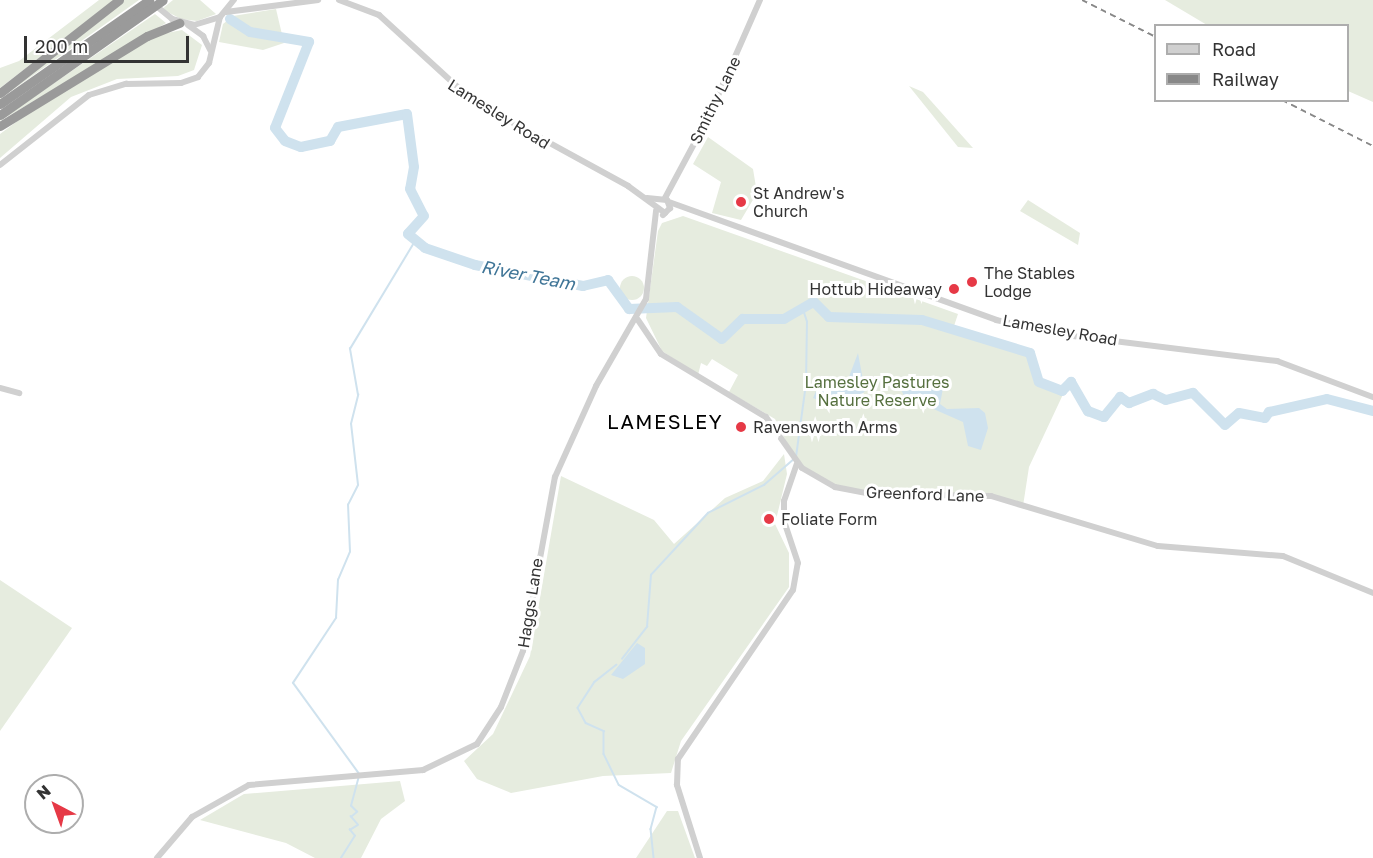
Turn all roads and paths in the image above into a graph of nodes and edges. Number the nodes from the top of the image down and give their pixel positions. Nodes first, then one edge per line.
1 (119, 0) edge
2 (150, 0) edge
3 (163, 0) edge
4 (234, 0) edge
5 (256, 0) edge
6 (318, 0) edge
7 (339, 0) edge
8 (760, 0) edge
9 (273, 4) junction
10 (223, 14) junction
11 (133, 18) junction
12 (183, 24) junction
13 (211, 51) junction
14 (0, 93) edge
15 (0, 104) edge
16 (0, 115) edge
17 (0, 126) edge
18 (0, 165) edge
19 (641, 195) junction
20 (657, 200) junction
21 (667, 200) junction
22 (655, 209) junction
23 (686, 210) junction
24 (667, 212) junction
25 (655, 228) junction
26 (639, 319) junction
27 (0, 388) edge
28 (19, 393) dead end
29 (1373, 397) edge
30 (797, 464) junction
31 (1373, 593) edge
32 (157, 858) edge
33 (700, 858) edge

1 - 14 highway
2 - 11 highway
2 - 12 street
3 - 11 highway
4 - 10 street
5 - 9 street
6 - 9 street
7 - 19 street, Lamesley Road
8 - 21 street, Smithy Lane
9 - 10 street
10 - 12 street
10 - 13 street
11 - 15 highway
11 - 16 highway
12 - 13 street
12 - 17 highway
13 - 18 street
19 - 20 street, Lamesley Road
19 - 22 street, Lamesley Road
20 - 21 street
20 - 22 street, Haggs Lane
21 - 23 street, Lamesley Road
21 - 24 street
22 - 24 street, Lamesley Road
22 - 25 street, Haggs Lane
23 - 24 street, Lamesley Road
23 - 29 street, Lamesley Road
24 - 25 street, Haggs Lane
25 - 26 street, Haggs Lane
26 - 30 street, Greenford Lane
26 - 32 street, Haggs Lane
27 - 28 street
30 - 31 street, Greenford Lane
30 - 33 street

